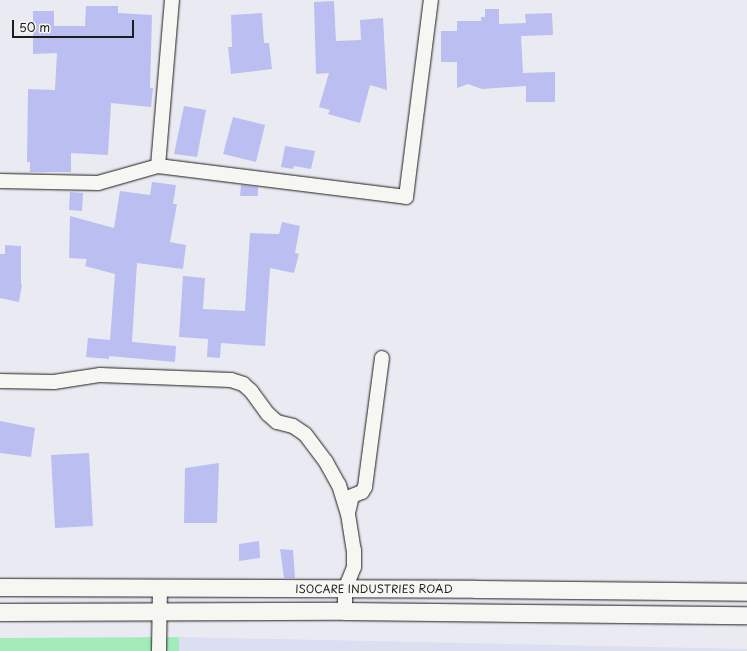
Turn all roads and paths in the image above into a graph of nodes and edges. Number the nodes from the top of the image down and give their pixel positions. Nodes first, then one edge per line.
1 (172, 0) edge
2 (431, 0) edge
3 (158, 166) junction
4 (0, 181) edge
5 (382, 358) dead end
6 (0, 381) edge
7 (348, 514) junction
8 (0, 587) edge
9 (160, 587) junction
10 (345, 589) junction
11 (747, 592) edge
12 (160, 611) junction
13 (345, 611) junction
14 (0, 612) edge
15 (747, 615) edge
16 (159, 651) edge

1 - 3 street
2 - 3 street
3 - 4 street
5 - 7 street
6 - 7 street
7 - 10 street
8 - 9 street, ISOCARE INDUSTRIES ROAD
9 - 10 street, ISOCARE INDUSTRIES ROAD
9 - 12 street
10 - 11 street, ISOCARE INDUSTRIES ROAD
10 - 13 street
12 - 13 street, ISOCARE INDUSTRIES ROAD
12 - 14 street, ISOCARE INDUSTRIES ROAD
12 - 16 street
13 - 15 street, ISOCARE INDUSTRIES ROAD

